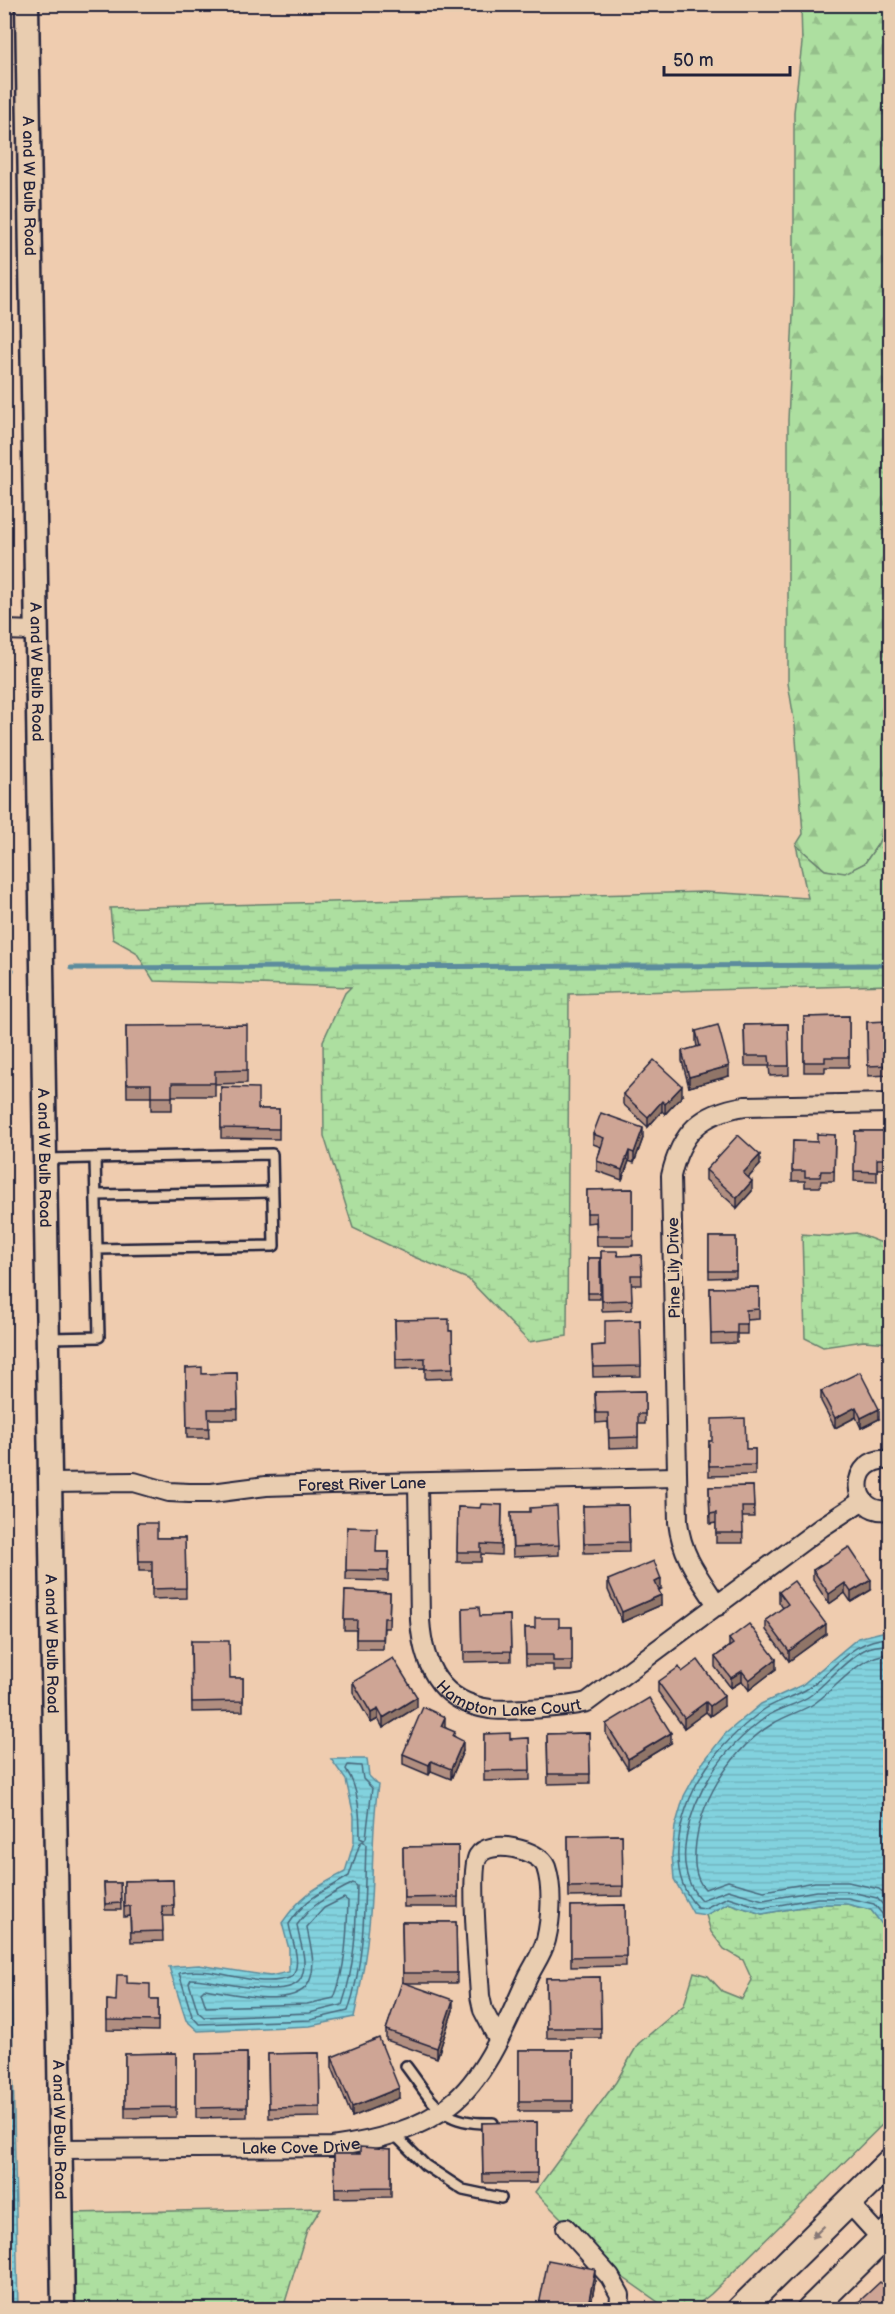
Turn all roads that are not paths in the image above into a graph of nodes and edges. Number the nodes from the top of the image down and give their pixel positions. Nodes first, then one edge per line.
1 (27, 4) edge
2 (4, 630) edge
3 (36, 631) junction
4 (891, 1103) edge
5 (95, 1158) junction
6 (45, 1159) junction
7 (272, 1192) junction
8 (96, 1195) junction
9 (97, 1249) junction
10 (47, 1338) junction
11 (891, 1460) edge
12 (677, 1477) junction
13 (418, 1482) junction
14 (49, 1483) junction
15 (863, 1500) junction
16 (891, 1510) edge
17 (718, 1606) junction
18 (498, 2039) junction
19 (406, 2066) dead end
20 (441, 2111) junction
21 (508, 2123) edge
22 (394, 2134) junction
23 (61, 2149) junction
24 (891, 2162) edge
25 (501, 2198) dead end
26 (849, 2203) junction
27 (567, 2228) dead end
28 (888, 2240) edge
29 (749, 2305) edge
30 (63, 2310) edge
31 (619, 2310) edge
32 (810, 2310) edge

1 - 3 street, A and W Bulb Road
2 - 3 street
3 - 6 street, A and W Bulb Road
4 - 12 street, Pine Lily Drive
5 - 6 lane
5 - 7 lane
5 - 8 lane
6 - 10 street, A and W Bulb Road
7 - 8 lane
7 - 9 lane
8 - 9 lane
9 - 10 lane
10 - 14 street, A and W Bulb Road
11 - 15 street
12 - 13 street, Forest River Lane
12 - 17 street, Pine Lily Drive
13 - 14 street, Forest River Lane
13 - 17 street, Hampton Lake Court
14 - 23 street, A and W Bulb Road
15 - 16 street
15 - 17 street, Hampton Lake Court
18 - 18 street, Lake Cove Drive
18 - 20 street, Lake Cove Drive
19 - 20 lane
20 - 21 lane
20 - 22 street, Lake Cove Drive
22 - 23 street, Lake Cove Drive
22 - 25 lane
23 - 30 street, A and W Bulb Road
24 - 26 main road
26 - 28 street
26 -> 29 main road
27 - 31 street
28 - 32 main road

